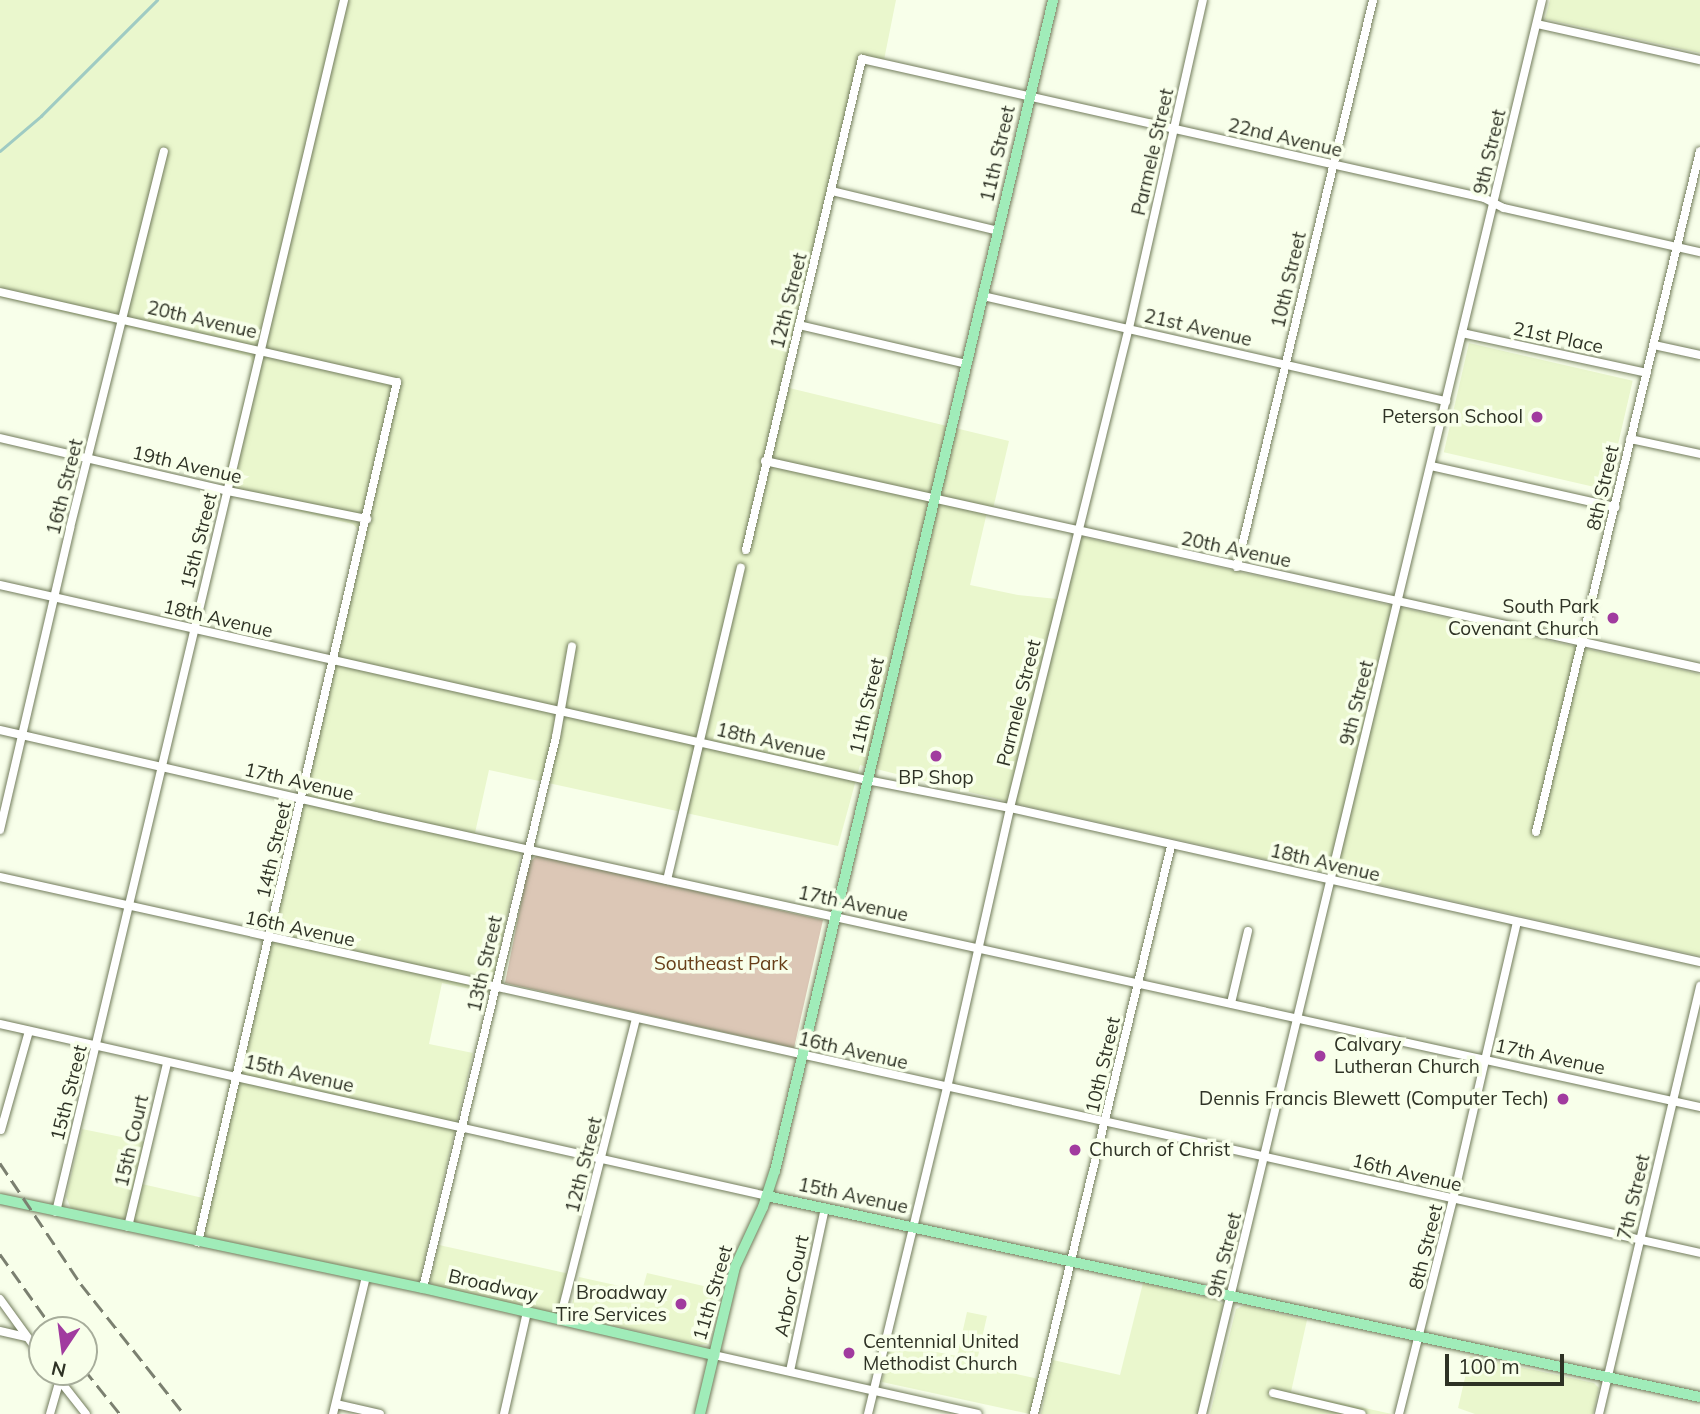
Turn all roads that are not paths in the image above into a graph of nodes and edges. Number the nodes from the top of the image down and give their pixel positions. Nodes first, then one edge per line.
1 (344, 0) edge
2 (1050, 0) edge
3 (1203, 0) edge
4 (1373, 0) edge
5 (1540, 0) edge
6 (1537, 24) junction
7 (862, 59) joint
8 (1700, 60) edge
9 (1030, 97) junction
10 (1174, 129) junction
11 (1700, 151) edge
12 (164, 152) dead end
13 (1333, 165) junction
14 (832, 191) junction
15 (1494, 203) junction
16 (998, 231) junction
17 (1677, 247) junction
18 (1700, 252) edge
19 (0, 292) edge
20 (983, 296) junction
21 (122, 318) junction
22 (799, 325) junction
23 (1129, 328) junction
24 (1462, 333) junction
25 (1654, 345) junction
26 (261, 350) junction
27 (1700, 355) edge
28 (967, 364) junction
29 (1286, 365) junction
30 (1647, 373) junction
31 (397, 382) joint
32 (1446, 401) junction
33 (0, 438) edge
34 (1630, 439) junction
35 (1700, 454) edge
36 (88, 458) junction
37 (765, 461) junction
38 (1431, 466) junction
39 (228, 491) junction
40 (934, 500) junction
41 (1615, 507) junction
42 (367, 519) junction
43 (1077, 531) junction
44 (746, 550) dead end
45 (741, 568) dead end
46 (1237, 568) junction
47 (0, 585) edge
48 (56, 598) junction
49 (1399, 601) junction
50 (193, 629) junction
51 (1583, 642) junction
52 (572, 646) dead end
53 (335, 662) junction
54 (1700, 668) edge
55 (561, 712) junction
56 (0, 730) edge
57 (23, 735) junction
58 (700, 743) junction
59 (163, 767) junction
60 (867, 780) junction
61 (303, 799) junction
62 (1010, 808) junction
63 (0, 830) edge
64 (1536, 832) dead end
65 (1171, 846) junction
66 (529, 849) junction
67 (0, 877) edge
68 (667, 880) junction
69 (1330, 880) junction
70 (130, 907) junction
71 (835, 916) junction
72 (1517, 922) junction
73 (1248, 931) dead end
74 (269, 938) junction
75 (979, 947) junction
76 (1700, 962) edge
77 (1139, 983) junction
78 (1700, 986) edge
79 (496, 989) junction
80 (1231, 1003) junction
81 (636, 1018) junction
82 (1297, 1018) junction
83 (0, 1024) edge
84 (29, 1031) junction
85 (96, 1047) junction
86 (802, 1056) junction
87 (1485, 1059) junction
88 (167, 1063) junction
89 (236, 1078) junction
90 (947, 1088) junction
91 (1673, 1100) junction
92 (1700, 1107) edge
93 (1106, 1123) junction
94 (463, 1128) junction
95 (1, 1130) edge
96 (1266, 1157) junction
97 (602, 1159) junction
98 (766, 1196) junction
99 (0, 1199) edge
100 (1453, 1199) junction
101 (825, 1208) junction
102 (56, 1212) junction
103 (128, 1227) junction
104 (913, 1227) junction
105 (1640, 1240) junction
106 (198, 1242) junction
107 (1700, 1253) edge
108 (1072, 1261) junction
109 (366, 1277) junction
110 (423, 1288) junction
111 (1231, 1296) junction
112 (0, 1299) edge
113 (527, 1312) junction
114 (560, 1320) junction
115 (0, 1331) edge
116 (26, 1337) junction
117 (1420, 1338) junction
118 (28, 1340) edge
119 (714, 1355) junction
120 (790, 1371) junction
121 (1607, 1376) junction
122 (58, 1386) edge
123 (65, 1386) edge
124 (874, 1391) junction
125 (1273, 1394) dead end
126 (1700, 1397) edge
127 (336, 1404) junction
128 (50, 1414) edge
129 (86, 1414) edge
130 (333, 1414) edge
131 (380, 1414) edge
132 (504, 1414) edge
133 (700, 1414) edge
134 (868, 1414) edge
135 (977, 1414) edge
136 (1034, 1414) edge
137 (1202, 1414) edge
138 (1362, 1414) edge
139 (1399, 1414) edge
140 (1598, 1414) edge

1 - 26 street, 15th Street
2 - 9 main road, 11th Street
3 - 10 street, Parmele Street
4 - 13 street, 10th Street
5 - 6 street, 9th Street
6 - 8 street
6 - 15 street, 9th Street
7 - 9 street, 22nd Avenue
7 - 14 street, 12th Street
9 - 10 street, 22nd Avenue
9 - 16 main road, 11th Street
10 - 13 street, 22nd Avenue
10 - 23 street, Parmele Street
11 - 17 street, 8th Street
12 - 21 street, 16th Street
13 - 15 street, 22nd Avenue
13 - 29 street, 10th Street
14 - 16 street
14 - 22 street, 12th Street
15 - 17 street, 22nd Avenue
15 - 24 street, 9th Street
16 - 20 main road, 11th Street
17 - 18 street, 22nd Avenue
17 - 25 street, 8th Street
19 - 21 street, 20th Avenue
20 - 23 street, 21st Avenue
20 - 28 main road, 11th Street
21 - 26 street, 20th Avenue
21 - 36 street, 16th Street
22 - 28 street
22 - 37 street, 12th Street
23 - 29 street, 21st Avenue
23 - 43 street, Parmele Street
24 - 30 street, 21st Place
24 - 32 street, 9th Street
25 - 27 street
25 - 30 street, 8th Street
26 - 31 street, 20th Avenue
26 - 39 street, 15th Street
28 - 40 main road, 11th Street
29 - 32 street, 21st Avenue
29 - 46 street, 10th Street
30 - 34 street, 8th Street
31 - 42 street, 14th Street
32 - 38 street, 9th Street
33 - 36 street, 19th Avenue
34 - 35 street
34 - 41 street, 8th Street
36 - 39 street, 19th Avenue
36 - 48 street, 16th Street
37 - 40 street, 20th Avenue
37 - 44 street, 12th Street
38 - 41 street
38 - 49 street, 9th Street
39 - 42 street, 19th Avenue
39 - 50 street, 15th Street
40 - 43 street, 20th Avenue
40 - 60 main road, 11th Street
41 - 51 street, 8th Street
42 - 53 street, 14th Street
43 - 46 street, 20th Avenue
43 - 62 street, Parmele Street
45 - 58 street
46 - 49 street, 20th Avenue
47 - 48 street, 18th Avenue
48 - 50 street, 18th Avenue
48 - 57 street, 16th Street
49 - 51 street, 20th Avenue
49 - 69 street, 9th Street
50 - 53 street, 18th Avenue
50 - 59 street, 15th Street
51 - 54 street, 20th Avenue
51 - 64 street, 8th Street
52 - 55 street, 13th Street
53 - 55 street, 18th Avenue
53 - 61 street, 14th Street
55 - 58 street, 18th Avenue
55 - 66 street, 13th Street
56 - 57 street, 17th Avenue
57 - 59 street, 17th Avenue
57 - 63 street, 16th Street
58 - 60 street, 18th Avenue
58 - 68 street
59 - 61 street, 17th Avenue
59 - 70 street, 15th Street
60 - 62 street, 18th Avenue
60 - 71 main road, 11th Street
61 - 66 street, 17th Avenue
61 - 74 street, 14th Street
62 - 65 street, 18th Avenue
62 - 75 street, Parmele Street
65 - 69 street, 18th Avenue
65 - 77 street, 10th Street
66 - 68 street, 17th Avenue
66 - 79 street, 13th Street
67 - 70 street, 16th Avenue
68 - 71 street, 17th Avenue
69 - 72 street, 18th Avenue
69 - 82 street, 9th Street
70 - 74 street, 16th Avenue
70 - 85 street, 15th Street
71 - 75 street, 17th Avenue
71 - 86 main road, 11th Street
72 - 76 street, 18th Avenue
72 - 87 street, 8th Street
73 - 80 street
74 - 79 street, 16th Avenue
74 - 89 street, 14th Street
75 - 77 street, 17th Avenue
75 - 90 street, Parmele Street
77 - 80 street, 17th Avenue
77 - 93 street, 10th Street
78 - 91 street, 7th Street
79 - 81 street, 16th Avenue
79 - 94 street, 13th Street
80 - 82 street, 17th Avenue
81 - 86 street, 16th Avenue
81 - 97 street, 12th Street
82 - 87 street, 17th Avenue
82 - 96 street, 9th Street
83 - 84 street, 15th Avenue
84 - 85 street, 15th Avenue
84 - 95 street
85 - 88 street, 15th Avenue
85 - 102 street, 15th Street
86 - 90 street, 16th Avenue
86 - 98 main road, 11th Street
87 - 91 street, 17th Avenue
87 - 100 street, 8th Street
88 - 89 street, 15th Avenue
88 - 103 street, 15th Court
89 - 94 street, 15th Avenue
89 - 106 street, 14th Street
90 - 93 street, 16th Avenue
90 - 104 street, Parmele Street
91 - 92 street, 17th Avenue
91 - 105 street, 7th Street
93 - 96 street, 16th Avenue
93 - 108 street, 10th Street
94 - 97 street, 15th Avenue
94 - 110 street, 13th Street
96 - 100 street, 16th Avenue
96 - 111 street, 9th Street
97 - 98 street, 15th Avenue
97 - 114 street, 12th Street
98 - 101 main road, 15th Avenue
98 - 119 main road, 11th Street
99 - 102 main road, Broadway
100 - 105 street, 16th Avenue
100 - 117 street, 8th Street
101 - 104 main road, 15th Avenue
101 - 120 street, Arbor Court
102 - 103 main road, Broadway
103 - 106 main road, Broadway
104 - 108 main road, 15th Avenue
104 - 124 street, Parmele Street
105 - 107 street, 16th Avenue
105 - 121 street, 7th Street
106 - 109 main road, Broadway
108 - 111 main road, 15th Avenue
108 - 136 street, 10th Street
109 - 110 main road, Broadway
109 - 127 street
110 - 113 main road, Broadway
111 - 117 main road, 15th Avenue
111 - 137 street, 9th Street
112 - 116 street
113 - 114 main road, Broadway
113 - 132 street
114 - 119 main road, Broadway
115 - 116 street
116 - 118 street
117 - 121 main road, 15th Avenue
117 - 139 street, 8th Street
119 - 120 street, Broadway
119 - 133 main road, 11th Street
120 - 124 street, Broadway
121 - 126 main road, 15th Avenue
121 - 140 street, 7th Street
122 - 128 street
123 - 129 street
124 - 134 street, Parmele Street
124 - 135 street, Broadway
125 - 138 street
127 - 130 street
127 - 131 street

